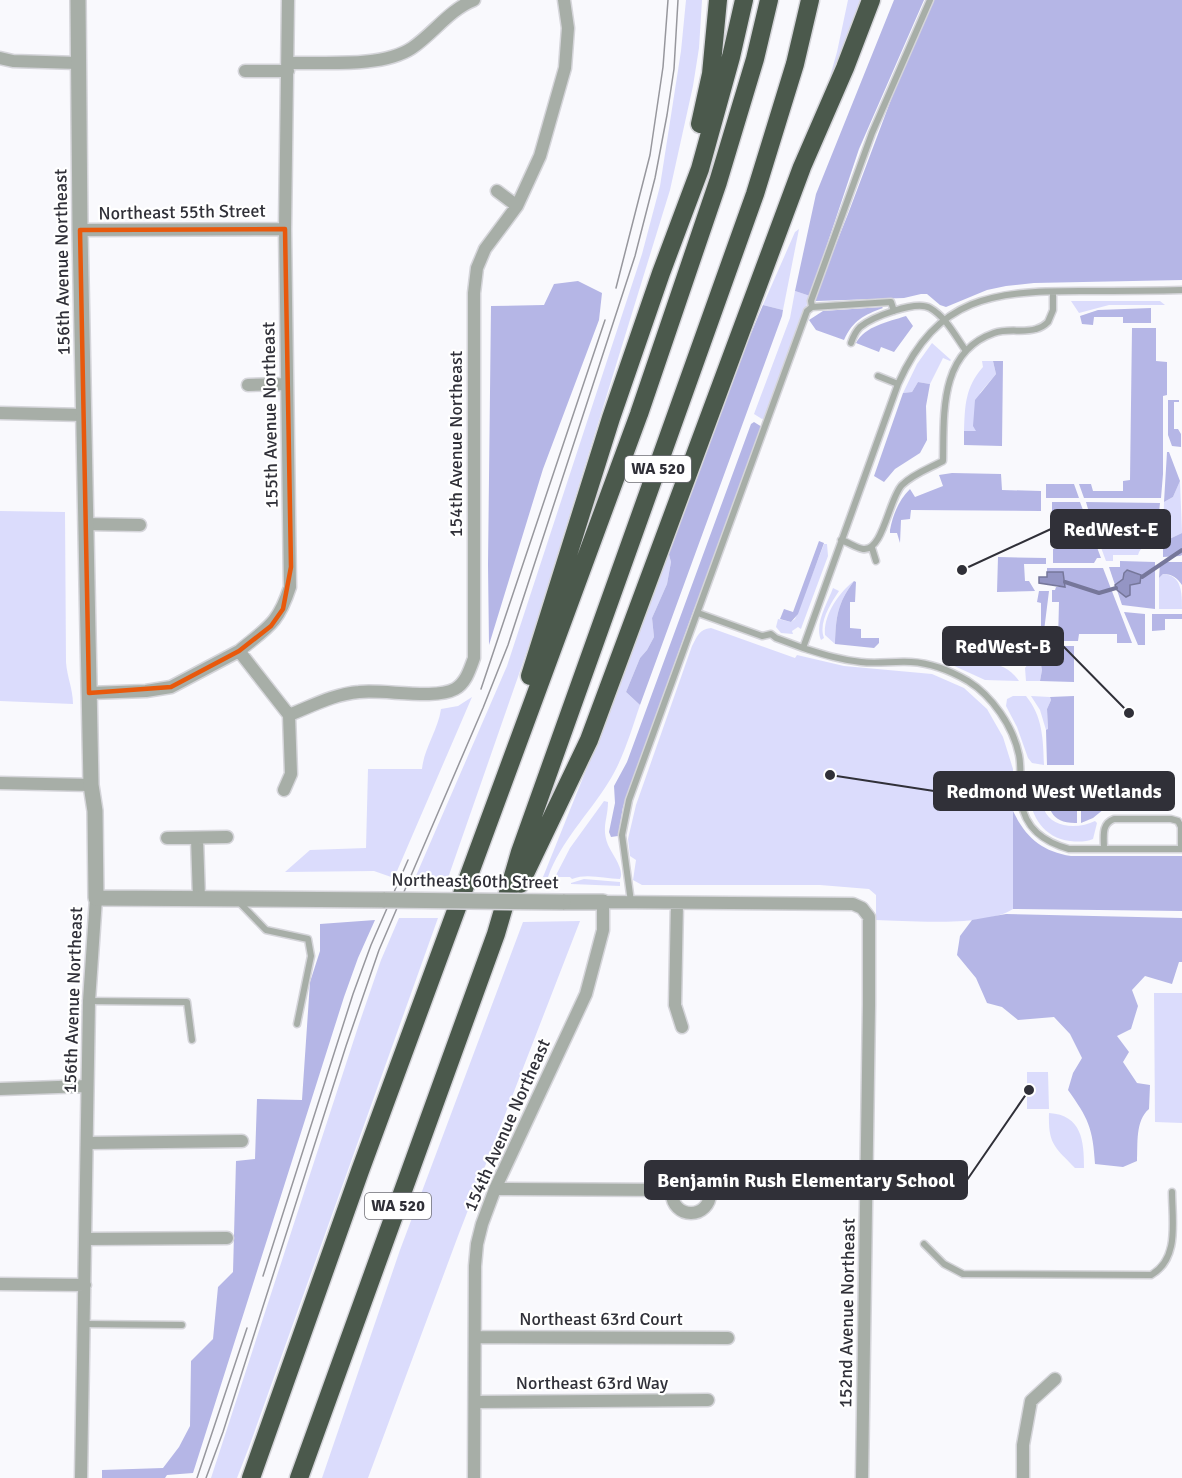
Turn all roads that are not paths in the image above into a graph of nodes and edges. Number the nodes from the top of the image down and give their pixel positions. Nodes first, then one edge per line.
1 (78, 0) edge
2 (288, 0) edge
3 (474, 0) edge
4 (564, 0) edge
5 (718, 0) edge
6 (744, 0) edge
7 (769, 0) edge
8 (810, 0) edge
9 (871, 0) edge
10 (930, 0) edge
11 (0, 58) edge
12 (78, 63) junction
13 (288, 67) junction
14 (244, 71) dead end
15 (497, 191) dead end
16 (517, 206) junction
17 (285, 229) junction
18 (80, 231) junction
19 (661, 273) junction
20 (1182, 290) edge
21 (1053, 292) junction
22 (812, 307) junction
23 (894, 311) junction
24 (944, 320) junction
25 (1048, 322) junction
26 (1054, 328) dead end
27 (850, 343) dead end
28 (966, 351) junction
29 (878, 376) dead end
30 (287, 384) junction
31 (898, 384) junction
32 (248, 385) dead end
33 (0, 413) edge
34 (84, 415) junction
35 (86, 524) junction
36 (140, 525) dead end
37 (841, 540) junction
38 (872, 548) junction
39 (876, 561) dead end
40 (698, 613) junction
41 (803, 648) junction
42 (239, 651) junction
43 (89, 693) junction
44 (289, 715) junction
45 (0, 783) edge
46 (91, 785) junction
47 (284, 790) dead end
48 (227, 837) dead end
49 (167, 838) dead end
50 (197, 838) junction
51 (1104, 849) junction
52 (1182, 849) edge
53 (469, 873) junction
54 (96, 898) junction
55 (199, 899) junction
56 (237, 900) junction
57 (603, 902) junction
58 (631, 902) junction
59 (677, 903) junction
60 (853, 904) joint
61 (496, 934) junction
62 (89, 1001) junction
63 (297, 1024) dead end
64 (682, 1027) dead end
65 (192, 1040) dead end
66 (87, 1086) junction
67 (0, 1089) edge
68 (242, 1141) dead end
69 (88, 1143) junction
70 (495, 1189) junction
71 (672, 1191) dead end
72 (1172, 1192) dead end
73 (227, 1238) dead end
74 (87, 1239) junction
75 (924, 1244) dead end
76 (0, 1284) edge
77 (86, 1285) junction
78 (85, 1324) junction
79 (182, 1325) dead end
80 (475, 1337) junction
81 (728, 1338) dead end
82 (1055, 1379) dead end
83 (708, 1400) dead end
84 (475, 1402) junction
85 (81, 1478) edge
86 (251, 1478) edge
87 (299, 1478) edge
88 (474, 1478) edge
89 (862, 1478) edge
90 (1023, 1478) edge

1 - 12 street, 156th Avenue Northeast
2 - 13 street, 155th Avenue Northeast
3 - 13 street
4 - 16 street, 154th Avenue Northeast
5 - 19 highway
6 - 19 highway
7 - 53 highway, WA 520
8 - 61 highway, WA 520
9 - 61 highway
10 - 22 lane
11 - 12 street
12 - 18 street, 156th Avenue Northeast
13 - 14 street
13 - 17 street, 155th Avenue Northeast
15 - 16 street
16 - 44 street, 154th Avenue Northeast
17 - 18 street, Northeast 55th Street
17 - 30 street, 155th Avenue Northeast
18 - 34 street, 156th Avenue Northeast
19 - 53 highway
20 - 21 lane
21 - 24 lane
21 - 25 lane
22 - 23 lane
22 - 40 lane
23 - 24 lane
23 - 27 lane
24 - 28 lane
24 - 31 lane
25 - 26 lane
25 - 28 lane
28 - 38 lane
29 - 31 lane
30 - 32 street
30 - 42 street, 155th Avenue Northeast
31 - 37 lane
33 - 34 street
34 - 35 street, 156th Avenue Northeast
35 - 36 street
35 - 43 street, 156th Avenue Northeast
37 - 38 lane
37 - 41 lane
38 - 39 lane
40 - 41 lane
40 - 58 lane
41 - 51 lane
42 - 43 street, 155th Avenue Northeast
42 - 44 street
43 - 46 street, 156th Avenue Northeast
44 - 47 street
45 - 46 street
46 - 54 street, 156th Avenue Northeast
48 - 50 street
49 - 50 street
50 - 55 street
51 - 52 lane
51 - 52 lane
53 - 86 highway, WA 520
54 - 55 street, Northeast 60th Street
54 - 62 street, 156th Avenue Northeast
55 - 56 street, Northeast 60th Street
56 - 57 street, Northeast 60th Street, bridge
56 - 63 lane
57 - 58 street, Northeast 60th Street
57 - 70 street, 154th Avenue Northeast
58 - 59 street, Northeast 60th Street
59 - 60 street, Northeast 60th Street
59 - 64 street
60 - 89 street, 152nd Avenue Northeast
61 - 87 highway, WA 520
62 - 65 lane
62 - 66 street, 156th Avenue Northeast
66 - 67 street
66 - 69 street, 156th Avenue Northeast
68 - 69 street
69 - 74 street, 156th Avenue Northeast
70 - 71 street
70 - 80 street, 154th Avenue Northeast
72 - 75 lane
73 - 74 street
74 - 77 street, 156th Avenue Northeast
76 - 77 street
77 - 78 street, 156th Avenue Northeast
78 - 79 lane
78 - 85 street, 156th Avenue Northeast
80 - 81 street, Northeast 63rd Court
80 - 84 street, 154th Avenue Northeast
82 - 90 street
83 - 84 street, Northeast 63rd Way
84 - 88 street, 154th Avenue Northeast

